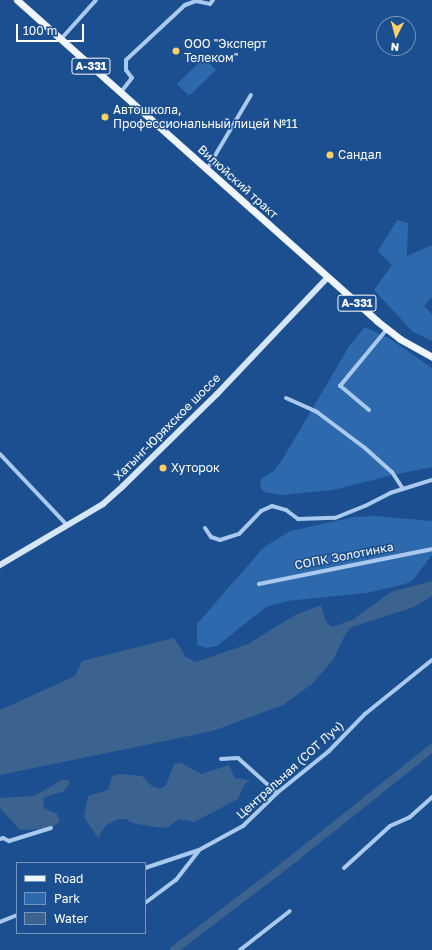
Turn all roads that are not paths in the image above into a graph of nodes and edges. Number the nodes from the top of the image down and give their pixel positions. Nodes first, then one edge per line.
1 (17, 0) edge
2 (96, 0) edge
3 (213, 0) edge
4 (61, 39) junction
5 (120, 92) junction
6 (251, 95) dead end
7 (207, 169) junction
8 (328, 277) junction
9 (387, 329) junction
10 (432, 357) edge
11 (286, 398) dead end
12 (369, 410) dead end
13 (0, 454) edge
14 (432, 480) edge
15 (403, 488) junction
16 (67, 525) junction
17 (205, 528) dead end
18 (432, 549) edge
19 (0, 565) edge
20 (259, 584) dead end
21 (432, 660) edge
22 (221, 759) dead end
23 (277, 793) junction
24 (432, 797) edge
25 (51, 828) dead end
26 (0, 839) edge
27 (199, 850) junction
28 (146, 868) edge
29 (344, 868) dead end
30 (146, 902) edge
31 (290, 911) dead end
32 (16, 915) edge
33 (0, 922) edge
34 (240, 950) edge

1 - 4 main road, Вилюйский тракт / А-331
2 - 4 street
3 - 5 street
4 - 5 main road, Вилюйский тракт / А-331
5 - 7 main road, Вилюйский тракт / А-331
6 - 7 street
7 - 8 main road, Вилюйский тракт / А-331
8 - 9 main road, Вилюйский тракт / А-331
8 - 16 main road, Хатынг-Юряхское шоссе
9 - 10 main road, Вилюйский тракт / А-331
9 - 12 street
11 - 15 street
13 - 16 street
14 - 15 street
15 - 17 street
16 - 19 main road, Хатынг-Юряхское шоссе
18 - 20 street, СОПК Золотинка
21 - 23 street, Центральная (СОТ Луч)
22 - 23 street
23 - 27 street, Центральная (СОТ Луч)
24 - 29 street
25 - 26 street
27 - 28 street, Центральная (СОТ Луч)
27 - 30 street
31 - 34 street
32 - 33 street

